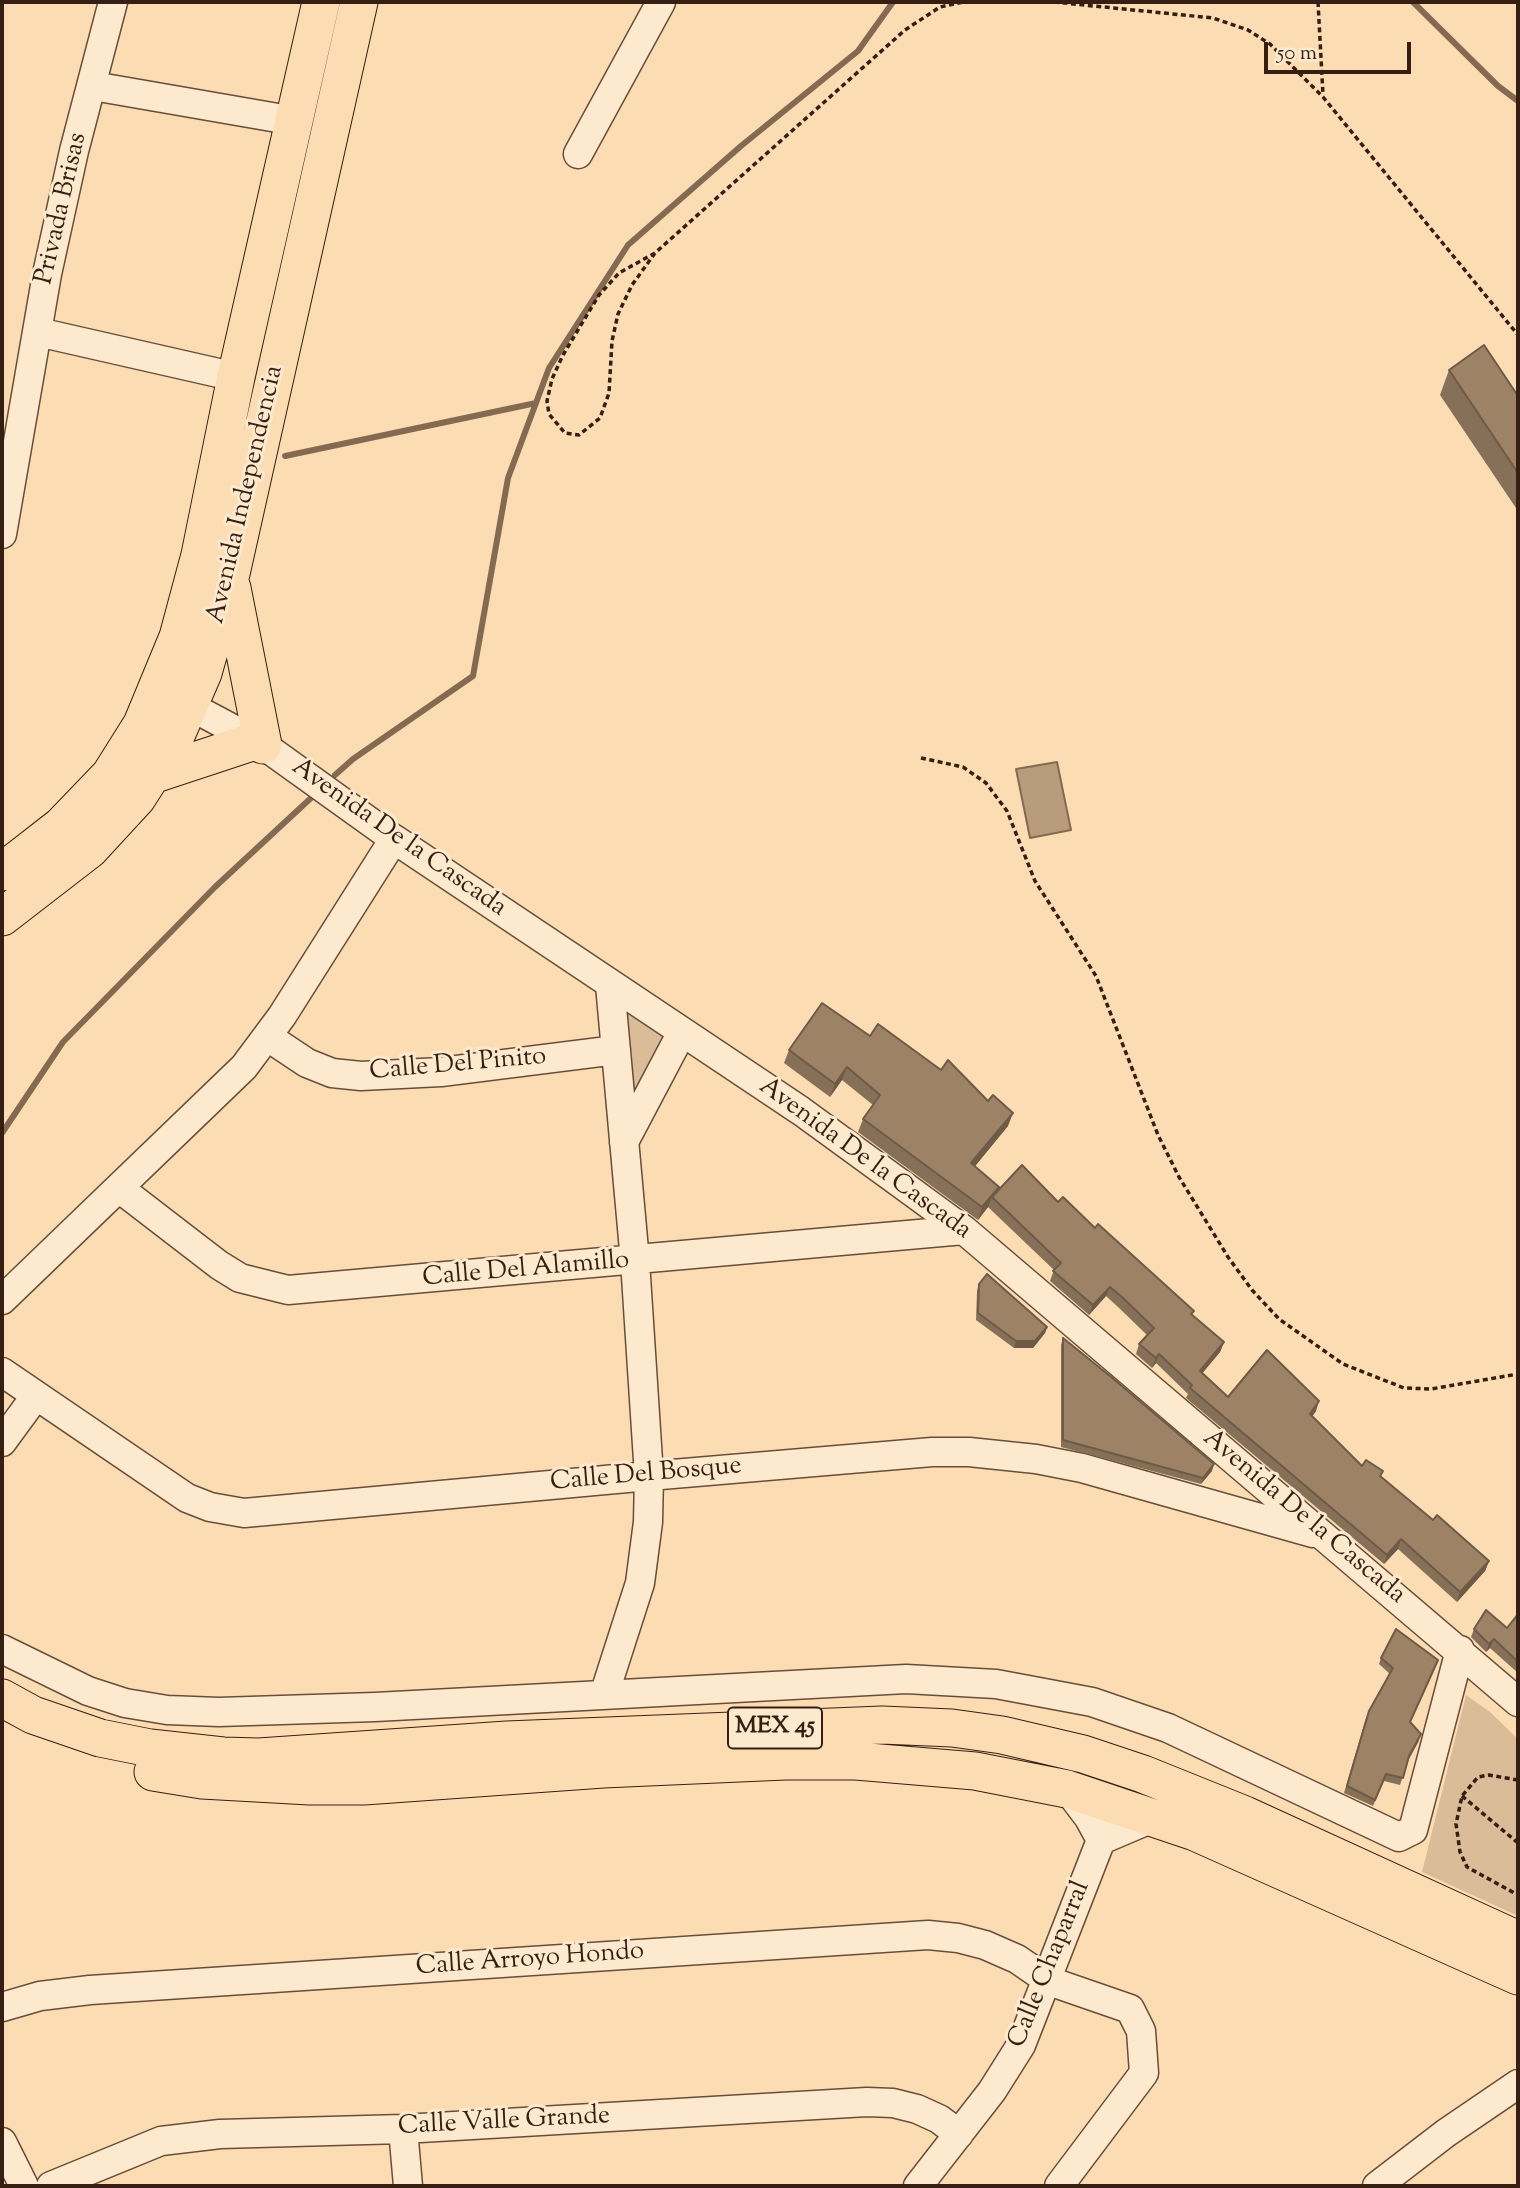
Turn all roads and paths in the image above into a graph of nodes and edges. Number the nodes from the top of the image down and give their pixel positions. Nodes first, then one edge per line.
1 (113, 2) edge
2 (321, 2) edge
3 (359, 2) edge
4 (661, 2) edge
5 (963, 2) edge
6 (1054, 2) edge
7 (1318, 2) edge
8 (93, 86) junction
9 (1323, 97) junction
10 (295, 121) junction
11 (578, 154) dead end
12 (655, 253) junction
13 (38, 332) junction
14 (1518, 335) edge
15 (236, 377) junction
16 (2, 534) edge
17 (230, 578) junction
18 (158, 689) junction
19 (190, 705) junction
20 (259, 743) junction
21 (921, 758) dead end
22 (155, 774) junction
23 (394, 839) junction
24 (2, 872) edge
25 (2, 917) edge
26 (610, 985) junction
27 (682, 1032) junction
28 (268, 1037) junction
29 (616, 1050) junction
30 (624, 1142) junction
31 (119, 1188) junction
32 (964, 1230) junction
33 (635, 1261) junction
34 (2, 1300) edge
35 (2, 1372) edge
36 (1518, 1374) edge
37 (35, 1397) junction
38 (2, 1442) edge
39 (649, 1476) junction
40 (1322, 1536) junction
41 (2, 1649) edge
42 (1460, 1650) junction
43 (604, 1695) junction
44 (2, 1698) edge
45 (1518, 1702) edge
46 (2, 1726) edge
47 (1518, 1780) edge
48 (1067, 1789) junction
49 (1462, 1796) junction
50 (1155, 1817) junction
51 (1101, 1840) junction
52 (1518, 1843) edge
53 (1518, 1895) edge
54 (1518, 1940) edge
55 (1518, 1976) edge
56 (1049, 1981) junction
57 (2, 2007) edge
58 (1518, 2084) edge
59 (403, 2129) junction
60 (960, 2134) junction
61 (2, 2142) edge
62 (24, 2186) edge
63 (51, 2186) edge
64 (408, 2186) edge
65 (918, 2186) edge
66 (1059, 2186) edge
67 (1377, 2186) edge

1 - 8 street, Privada Brisas
2 - 10 main road, Avenida Independencia
3 - 17 main road, Avenida Independencia
4 - 11 street
5 - 12 path
6 - 9 path
7 - 9 path
8 - 10 street
8 - 13 street, Privada Brisas
9 - 14 path
10 - 15 main road, Avenida Independencia
12 - 12 path
13 - 15 street
13 - 16 street, Privada Brisas
15 - 18 main road, Avenida Independencia
17 - 19 main road, Avenida Independencia
17 - 20 main road
18 - 19 street, Avenida De la Cascada
18 - 24 main road, Avenida Independencia
19 - 20 street, Avenida De la Cascada
19 - 22 main road, Avenida Independencia
20 - 22 main road
20 - 23 street, Avenida De la Cascada
21 - 36 path
22 - 25 main road, Avenida Independencia
23 - 26 street, Avenida De la Cascada
23 - 28 street
26 - 27 street, Avenida De la Cascada
26 - 29 street
27 - 30 street
27 - 32 street, Avenida De la Cascada
28 - 29 street, Calle Del Pinito
28 - 31 street
29 - 30 street
30 - 33 street
31 - 33 street, Calle Del Alamillo
31 - 34 street
32 - 33 street, Calle Del Alamillo
32 - 40 street, Avenida De la Cascada
33 - 39 street
35 - 37 street, Calle Del Bosque
37 - 38 street
37 - 39 street, Calle Del Bosque
39 - 40 street, Calle Del Bosque
39 - 43 street
40 - 42 street, Avenida De la Cascada
41 - 43 street
42 - 43 street
42 - 45 street, Avenida De la Cascada
44 - 54 main road, MEX 45
46 - 48 main road, MEX 45
47 - 49 path
48 - 50 main road, MEX 45
48 - 51 street
49 - 52 path
49 - 53 path
50 - 51 street
50 - 55 main road, MEX 45
51 - 56 street, Calle Chaparral
56 - 57 street, Calle Arroyo Hondo
56 - 60 street, Calle Chaparral
56 - 66 street, Calle Arroyo Hondo
58 - 67 street
59 - 60 street, Calle Valle Grande
59 - 63 street, Calle Valle Grande
59 - 64 street
60 - 65 street, Calle Chaparral
61 - 62 street

